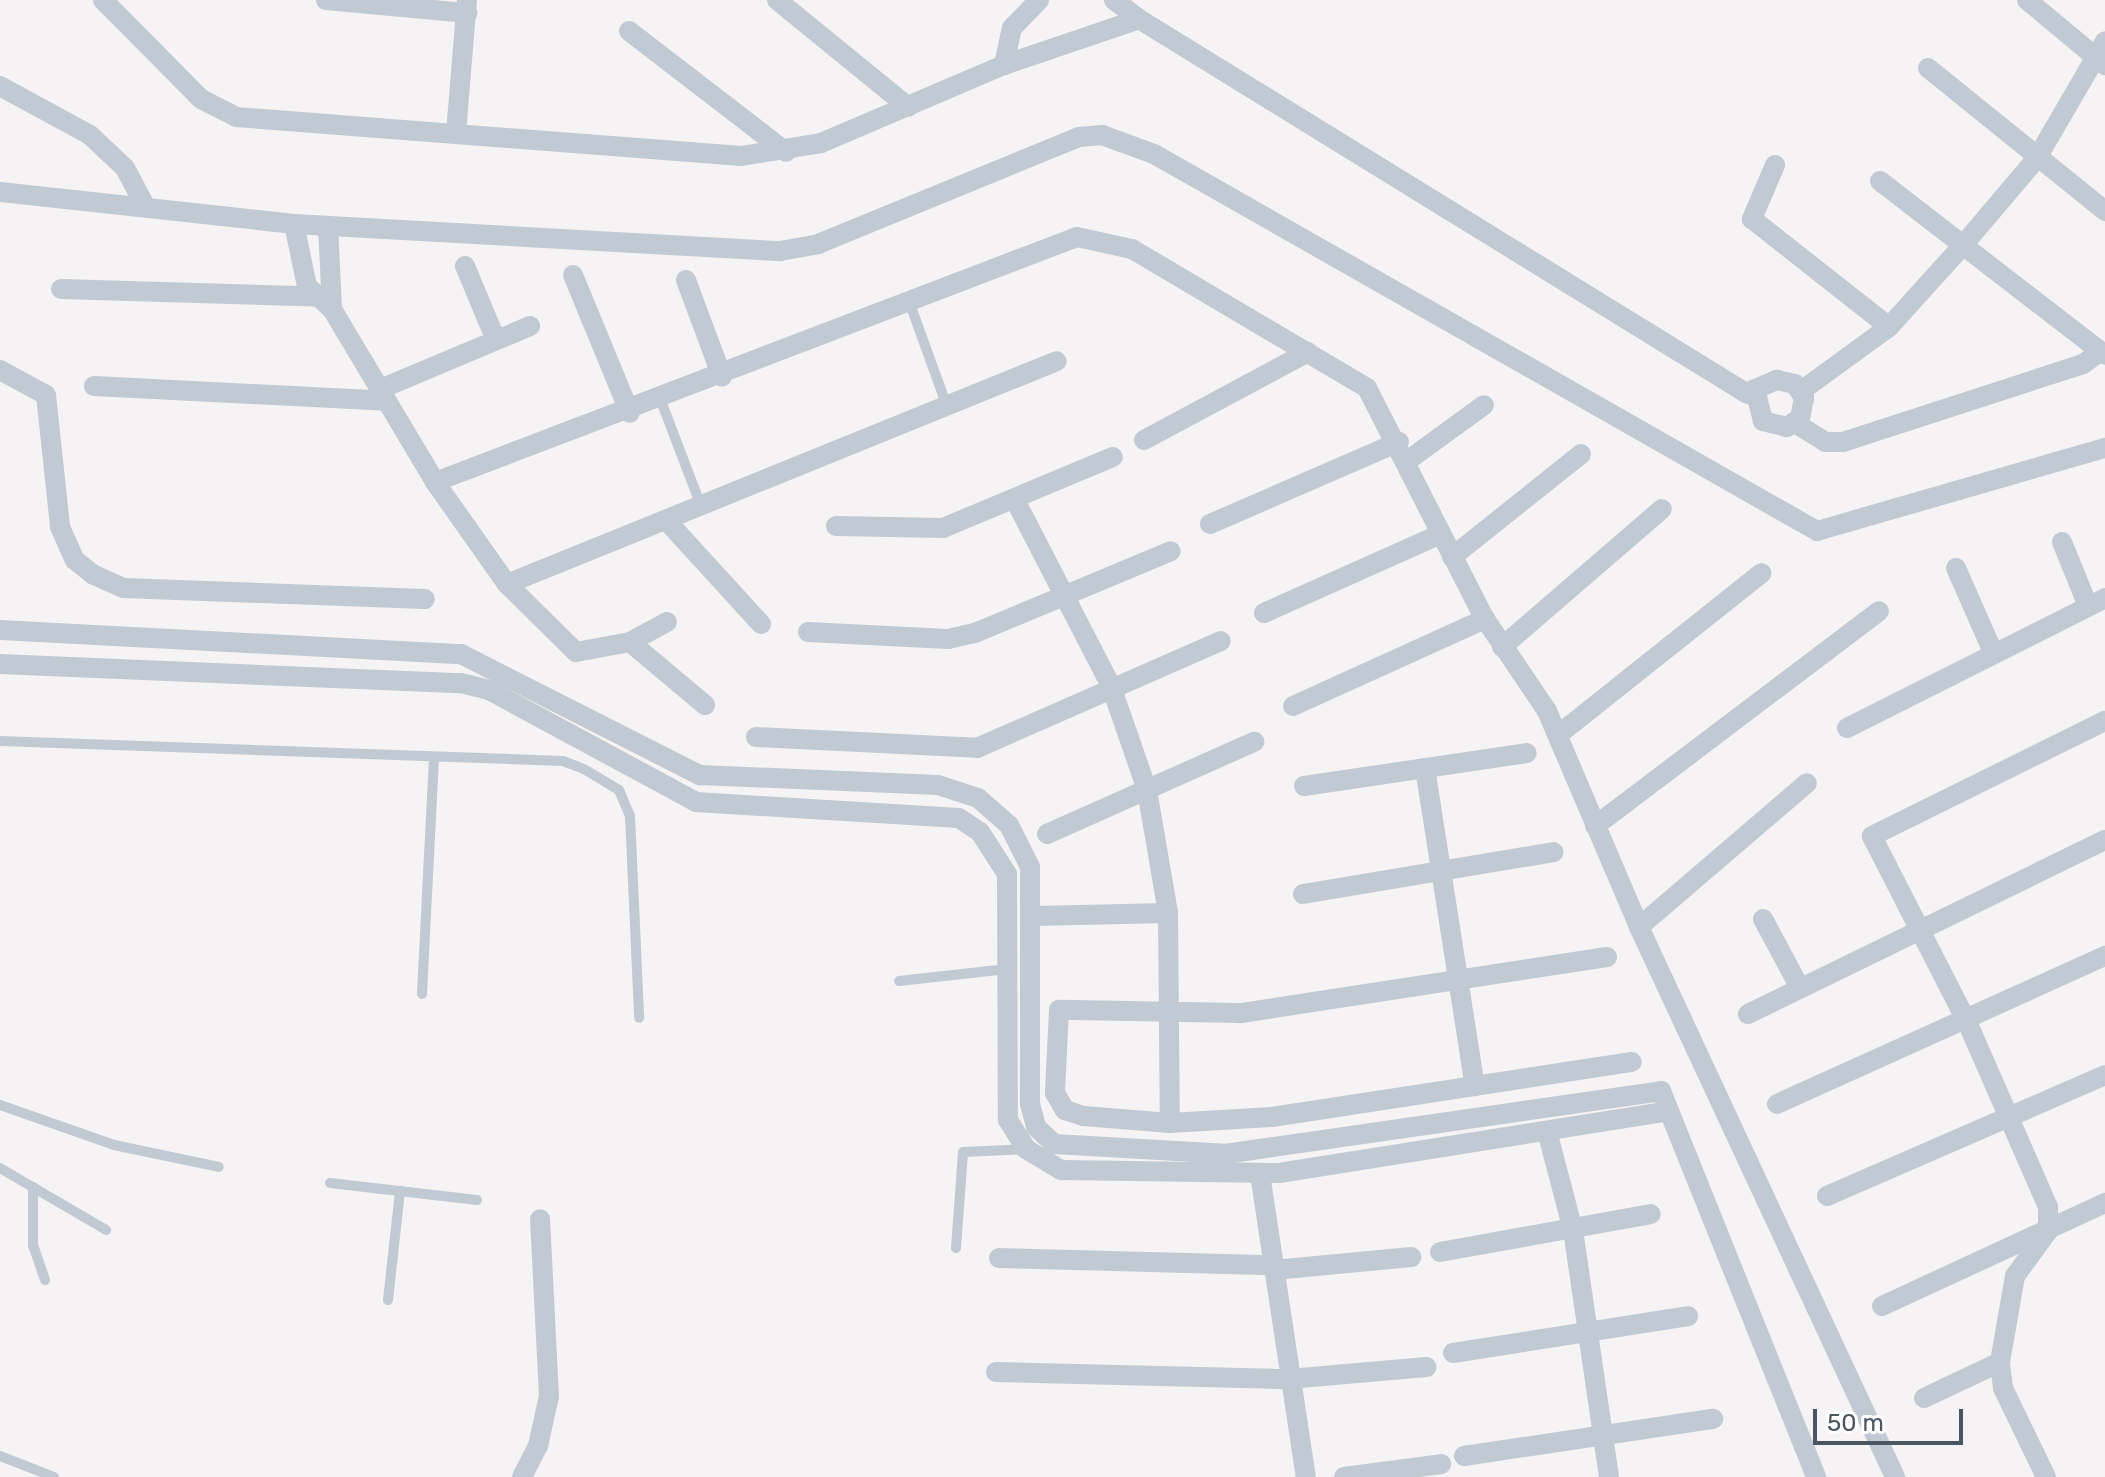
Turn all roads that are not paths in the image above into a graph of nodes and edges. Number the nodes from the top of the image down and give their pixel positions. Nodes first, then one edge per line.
1 (103, 0) edge
2 (326, 0) edge
3 (777, 0) edge
4 (1039, 0) edge
5 (1114, 0) edge
6 (2027, 0) edge
7 (467, 6) edge
8 (1139, 19) junction
9 (629, 31) dead end
10 (2102, 55) edge
11 (1004, 65) junction
12 (1928, 68) dead end
13 (0, 86) edge
14 (908, 107) junction
15 (456, 133) junction
16 (786, 152) junction
17 (2037, 158) junction
18 (1775, 165) dead end
19 (1880, 181) dead end
20 (0, 192) edge
21 (145, 206) junction
22 (2105, 211) edge
23 (294, 224) junction
24 (328, 226) junction
25 (1964, 244) junction
26 (465, 266) dead end
27 (573, 275) dead end
28 (686, 280) dead end
29 (61, 289) dead end
30 (327, 301) junction
31 (910, 304) junction
32 (530, 326) dead end
33 (1889, 327) junction
34 (496, 340) junction
35 (1308, 352) junction
36 (2103, 353) edge
37 (1057, 361) dead end
38 (0, 370) edge
39 (722, 377) junction
40 (94, 386) dead end
41 (1801, 391) junction
42 (1746, 393) junction
43 (382, 395) junction
44 (661, 401) junction
45 (1484, 405) dead end
46 (947, 406) junction
47 (630, 413) junction
48 (1795, 423) junction
49 (1144, 440) dead end
50 (2105, 448) edge
51 (1403, 452) junction
52 (1581, 454) dead end
53 (1113, 457) dead end
54 (435, 482) junction
55 (1015, 500) junction
56 (701, 506) junction
57 (1662, 509) dead end
58 (666, 520) junction
59 (1210, 524) dead end
60 (836, 526) dead end
61 (1441, 534) junction
62 (2062, 542) dead end
63 (1171, 551) dead end
64 (1452, 557) junction
65 (1956, 568) dead end
66 (1762, 573) dead end
67 (507, 584) junction
68 (1064, 595) junction
69 (425, 599) dead end
70 (2097, 602) edge
71 (1879, 611) dead end
72 (1264, 613) dead end
73 (1485, 619) junction
74 (667, 622) dead end
75 (761, 624) dead end
76 (0, 630) edge
77 (808, 632) dead end
78 (1221, 641) dead end
79 (630, 642) junction
80 (1502, 647) junction
81 (1993, 652) junction
82 (0, 664) edge
83 (1111, 686) junction
84 (705, 705) dead end
85 (1293, 706) dead end
86 (2105, 721) edge
87 (1847, 728) dead end
88 (1558, 735) junction
89 (756, 737) dead end
90 (0, 741) edge
91 (1254, 742) dead end
92 (1527, 753) dead end
93 (434, 757) junction
94 (1425, 768) junction
95 (1807, 783) dead end
96 (1304, 786) dead end
97 (1147, 790) junction
98 (1595, 826) junction
99 (1047, 834) dead end
100 (2105, 840) edge
101 (1553, 852) dead end
102 (1442, 872) junction
103 (1303, 894) dead end
104 (1168, 913) junction
105 (1033, 916) junction
106 (1763, 919) dead end
107 (1639, 927) junction
108 (1921, 928) junction
109 (2105, 956) edge
110 (1607, 957) dead end
111 (1007, 969) junction
112 (899, 981) dead end
113 (1459, 981) junction
114 (1800, 988) junction
115 (422, 994) dead end
116 (1171, 1014) junction
117 (1748, 1014) dead end
118 (639, 1018) dead end
119 (1968, 1024) junction
120 (1632, 1062) dead end
121 (2105, 1075) edge
122 (1475, 1086) junction
123 (1777, 1104) dead end
124 (0, 1105) edge
125 (1669, 1111) junction
126 (2012, 1119) junction
127 (1170, 1123) junction
128 (1547, 1131) junction
129 (1026, 1149) junction
130 (219, 1167) dead end
131 (0, 1168) edge
132 (1260, 1174) junction
133 (330, 1183) dead end
134 (33, 1187) junction
135 (400, 1191) junction
136 (1827, 1196) dead end
137 (477, 1200) dead end
138 (2105, 1203) edge
139 (1651, 1214) dead end
140 (540, 1219) dead end
141 (106, 1230) dead end
142 (1573, 1230) junction
143 (2048, 1231) junction
144 (956, 1248) dead end
145 (1440, 1252) dead end
146 (1411, 1257) dead end
147 (999, 1258) dead end
148 (1274, 1267) junction
149 (45, 1280) dead end
150 (388, 1300) dead end
151 (1882, 1306) dead end
152 (1688, 1316) dead end
153 (1587, 1336) junction
154 (1453, 1353) dead end
155 (2000, 1362) junction
156 (1426, 1367) dead end
157 (996, 1372) dead end
158 (1289, 1379) junction
159 (1924, 1398) dead end
160 (1713, 1419) dead end
161 (1602, 1432) junction
162 (0, 1456) edge
163 (1464, 1456) dead end
164 (1441, 1464) dead end
165 (2040, 1475) edge
166 (54, 1477) edge
167 (522, 1477) edge
168 (1306, 1477) edge
169 (1344, 1477) edge
170 (1609, 1477) edge
171 (1816, 1477) edge
172 (1895, 1477) edge

1 - 15 street
2 - 7 street
3 - 14 street
4 - 11 street
5 - 8 street
6 - 10 street
7 - 15 street
8 - 11 street
8 - 42 street
9 - 16 street
10 - 17 street
11 - 14 street
12 - 17 street
13 - 21 street
14 - 16 street
15 - 16 street
17 - 22 street
17 - 25 street
18 - 33 street
19 - 25 street
20 - 21 street
21 - 23 street
23 - 24 street
23 - 30 street
24 - 30 street
24 - 50 street
25 - 33 street
25 - 36 street
26 - 34 street
27 - 47 street
28 - 39 street
29 - 30 street
30 - 43 street
31 - 35 street
31 - 39 street
31 - 46 lane
32 - 34 street
33 - 41 street
34 - 43 street
35 - 49 street
35 - 51 street
36 - 48 street
37 - 46 street
38 - 69 street
39 - 44 street
40 - 43 street
41 - 42 street
41 - 48 street
42 - 48 street
43 - 54 street
44 - 47 street
44 - 56 lane
45 - 51 street
46 - 56 street
47 - 54 street
51 - 59 street
51 - 61 street
52 - 64 street
53 - 55 street
54 - 67 street
55 - 60 street
55 - 68 street
56 - 58 street
57 - 80 street
58 - 67 street
58 - 75 street
61 - 64 street
61 - 72 street
62 - 70 street
63 - 68 street
64 - 73 street
65 - 81 street
66 - 88 street
67 - 79 street
68 - 77 street
68 - 83 street
70 - 81 street
71 - 98 street
73 - 80 street
73 - 85 street
74 - 79 street
76 - 105 street
78 - 83 street
79 - 84 street
80 - 88 street
81 - 87 street
82 - 111 street
83 - 89 street
83 - 97 street
86 - 108 street
88 - 98 street
90 - 93 lane
91 - 97 street
92 - 94 street
93 - 115 lane
93 - 118 lane
94 - 96 street
94 - 102 street
95 - 107 street
97 - 99 street
97 - 104 street
98 - 107 street
100 - 108 street
101 - 102 street
102 - 103 street
102 - 113 street
104 - 105 street
104 - 116 street
105 - 125 street
106 - 114 street
107 - 172 street
108 - 114 street
108 - 119 street
109 - 119 street
110 - 113 street
111 - 112 lane
111 - 129 street
113 - 116 street
113 - 122 street
114 - 117 street
116 - 127 street
116 - 127 street
119 - 123 street
119 - 126 street
120 - 122 street
121 - 126 street
122 - 127 street
124 - 130 lane
125 - 128 street
125 - 171 street
126 - 136 street
126 - 143 street
128 - 132 street
128 - 142 street
129 - 132 street
129 - 144 lane
131 - 134 lane
132 - 148 street
133 - 135 lane
134 - 141 lane
134 - 149 lane
135 - 137 lane
135 - 150 lane
138 - 143 street
139 - 142 street
140 - 167 street
142 - 145 street
142 - 153 street
143 - 151 street
143 - 155 street
146 - 148 street
147 - 148 street
148 - 158 street
152 - 153 street
153 - 154 street
153 - 161 street
155 - 159 street
155 - 165 street
156 - 158 street
157 - 158 street
158 - 168 street
160 - 161 street
161 - 163 street
161 - 170 street
162 - 166 lane
164 - 169 street

